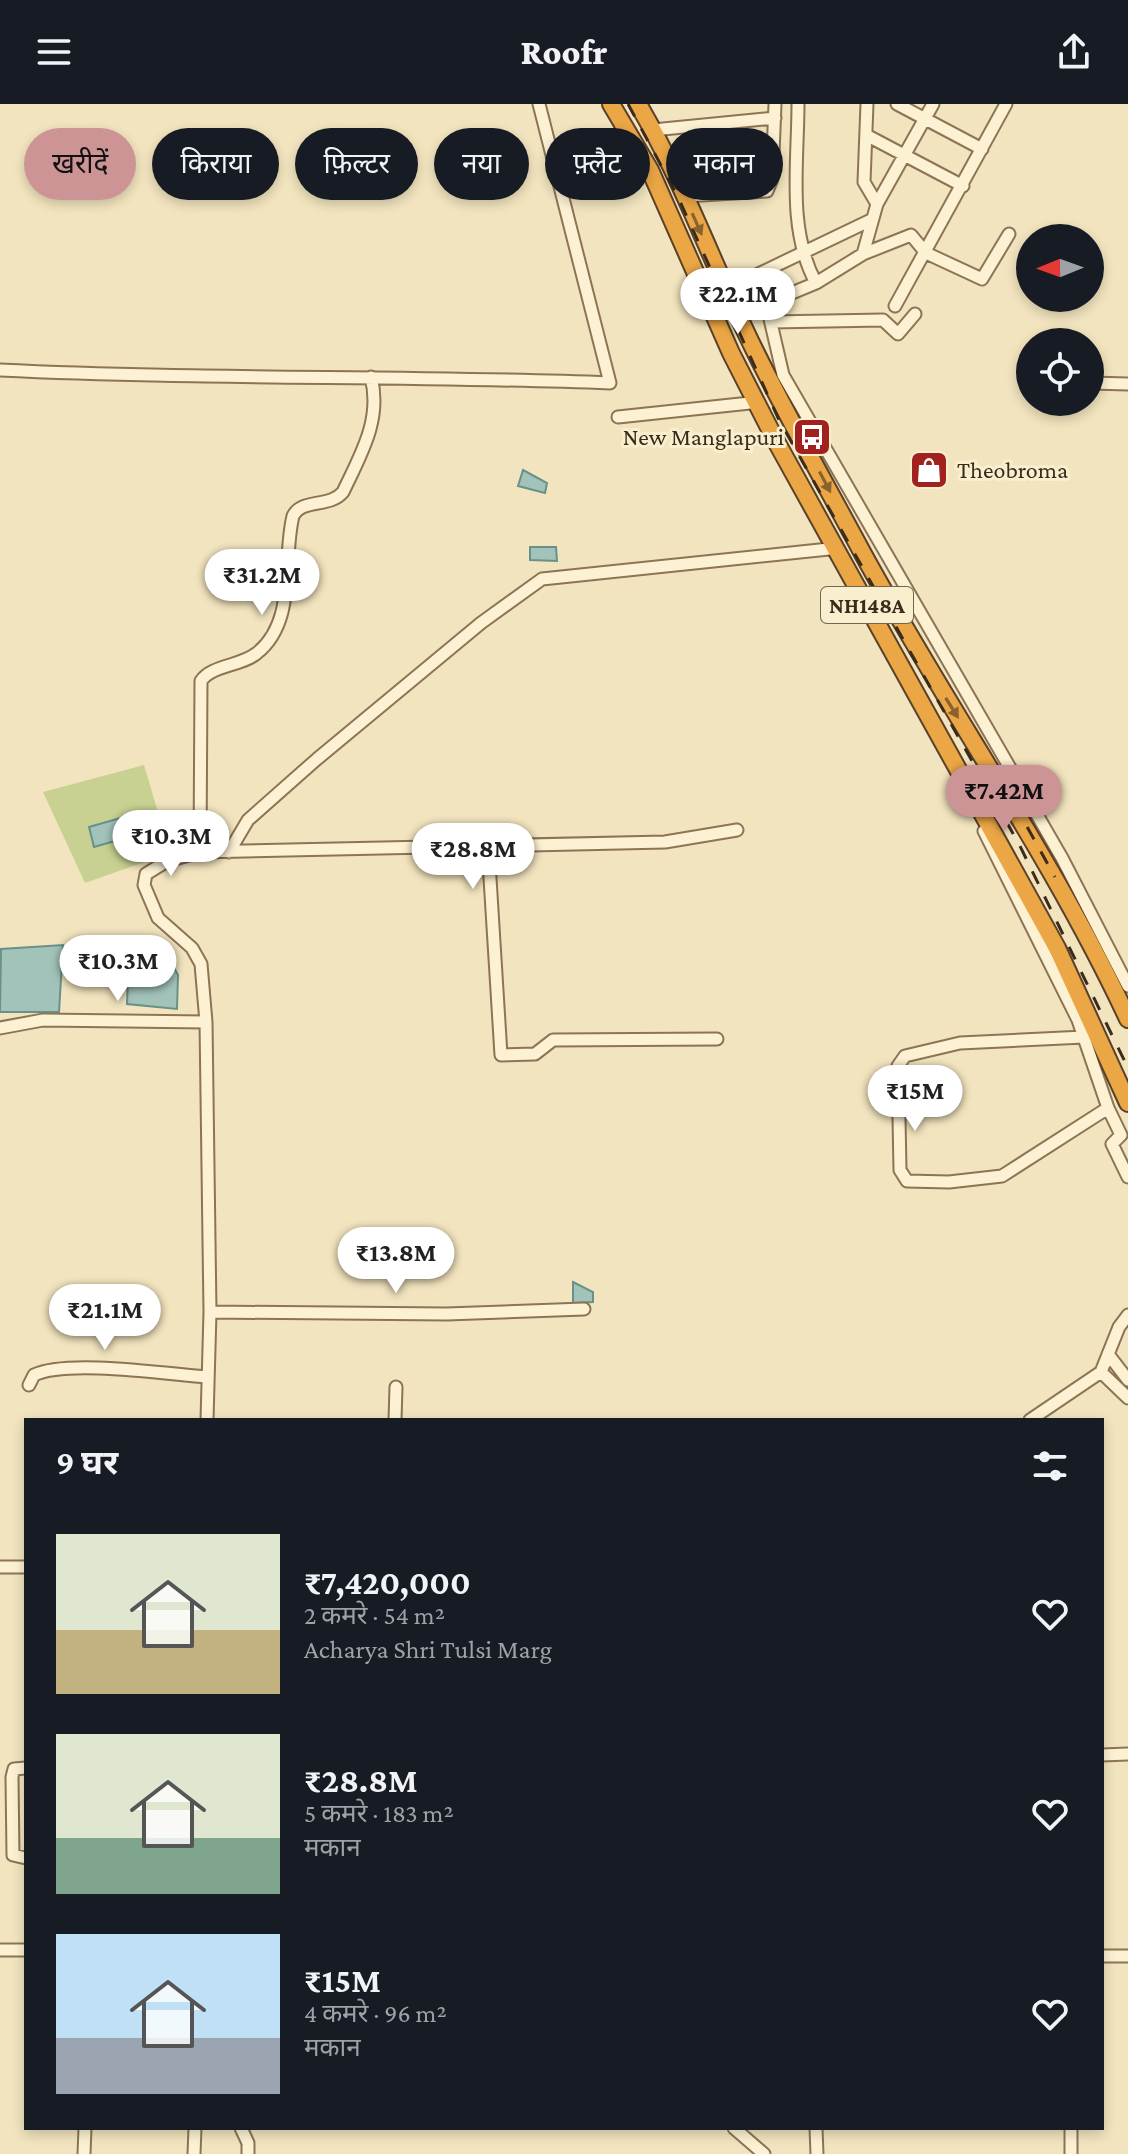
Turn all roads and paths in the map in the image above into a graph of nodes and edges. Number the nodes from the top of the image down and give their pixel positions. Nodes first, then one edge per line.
1 (539, 104) edge
2 (608, 104) edge
3 (638, 104) edge
4 (775, 104) edge
5 (798, 104) edge
6 (867, 104) edge
7 (897, 104) edge
8 (933, 104) edge
9 (1006, 104) edge
10 (775, 118) junction
11 (925, 118) junction
12 (775, 128) edge
13 (653, 130) junction
14 (868, 136) junction
15 (982, 149) junction
16 (905, 156) junction
17 (666, 157) edge
18 (963, 186) junction
19 (687, 200) edge
20 (877, 204) junction
21 (871, 220) junction
22 (1009, 234) dead end
23 (802, 251) junction
24 (926, 253) junction
25 (863, 254) junction
26 (816, 283) junction
27 (727, 289) junction
28 (767, 306) junction
29 (895, 306) dead end
30 (915, 314) dead end
31 (739, 315) junction
32 (771, 322) junction
33 (753, 348) junction
34 (735, 360) junction
35 (0, 370) edge
36 (371, 377) junction
37 (1104, 383) edge
38 (1128, 384) edge
39 (750, 403) junction
40 (618, 417) dead end
41 (829, 549) junction
42 (737, 830) dead end
43 (488, 846) junction
44 (200, 852) junction
45 (229, 852) junction
46 (1128, 986) edge
47 (1128, 1019) edge
48 (206, 1022) junction
49 (0, 1028) edge
50 (1084, 1037) junction
51 (717, 1039) dead end
52 (1128, 1103) edge
53 (1108, 1108) junction
54 (1125, 1136) edge
55 (1128, 1177) edge
56 (584, 1309) dead end
57 (210, 1312) junction
58 (1128, 1315) edge
59 (1108, 1354) junction
60 (1101, 1372) junction
61 (206, 1377) junction
62 (1128, 1380) edge
63 (29, 1385) dead end
64 (396, 1387) dead end
65 (1128, 1398) edge
66 (207, 1418) edge
67 (395, 1418) edge
68 (1033, 1418) edge
69 (0, 1567) edge
70 (24, 1567) edge
71 (1128, 1754) edge
72 (1104, 1755) edge
73 (24, 1768) edge
74 (24, 1858) edge
75 (0, 1950) edge
76 (24, 1950) edge
77 (1104, 1956) edge
78 (1128, 1956) edge
79 (85, 2130) edge
80 (195, 2130) edge
81 (242, 2130) edge
82 (736, 2130) edge
83 (816, 2130) edge
84 (1071, 2130) edge
85 (84, 2154) edge
86 (194, 2154) edge
87 (248, 2154) edge
88 (764, 2154) edge
89 (817, 2154) edge
90 (1071, 2154) edge

1 - 36 street
2 - 34 highway, NH148A
2 - 39 street
3 - 13 highway, NH148A
4 - 10 street
5 - 23 street
6 - 14 street
7 - 11 street
8 - 11 street
9 - 15 street
10 - 12 street
10 - 13 street
11 - 15 street
11 - 16 street
13 - 17 highway, NH148A
14 - 16 street
14 - 20 street
15 - 18 street
16 - 18 street
16 - 20 street
18 - 24 street
19 -> 27 highway, NH148A
20 - 21 street
21 - 23 street
21 - 25 street
22 - 24 street
23 - 26 street
23 - 27 street
24 - 25 street
24 - 29 street
25 - 26 street
26 - 28 street
27 - 31 highway, NH148A
28 - 31 street
28 - 32 street
30 - 32 street
31 - 33 highway, NH148A
32 - 46 street
33 - 34 highway
33 -> 47 highway, NH148A
34 - 52 highway, NH148A
35 - 36 street
36 - 44 street
37 - 38 street
39 - 40 street
39 - 41 street
41 - 45 street
41 - 50 street
42 - 43 street
43 - 45 street
43 - 51 street
44 - 45 street
44 - 48 street
48 - 49 street
48 - 57 street
50 - 53 street
50 - 53 street
53 - 54 street
54 - 55 street
56 - 57 street
57 - 61 street
58 - 59 street
59 - 60 street
59 - 62 street
60 - 65 street
60 - 68 street
61 - 63 street
61 - 66 street
64 - 67 street
69 - 70 street
71 - 72 street
73 - 74 street
75 - 76 street
77 - 78 street
79 - 85 street
80 - 86 street
81 - 87 street
82 - 88 street
83 - 89 street
84 - 90 street

